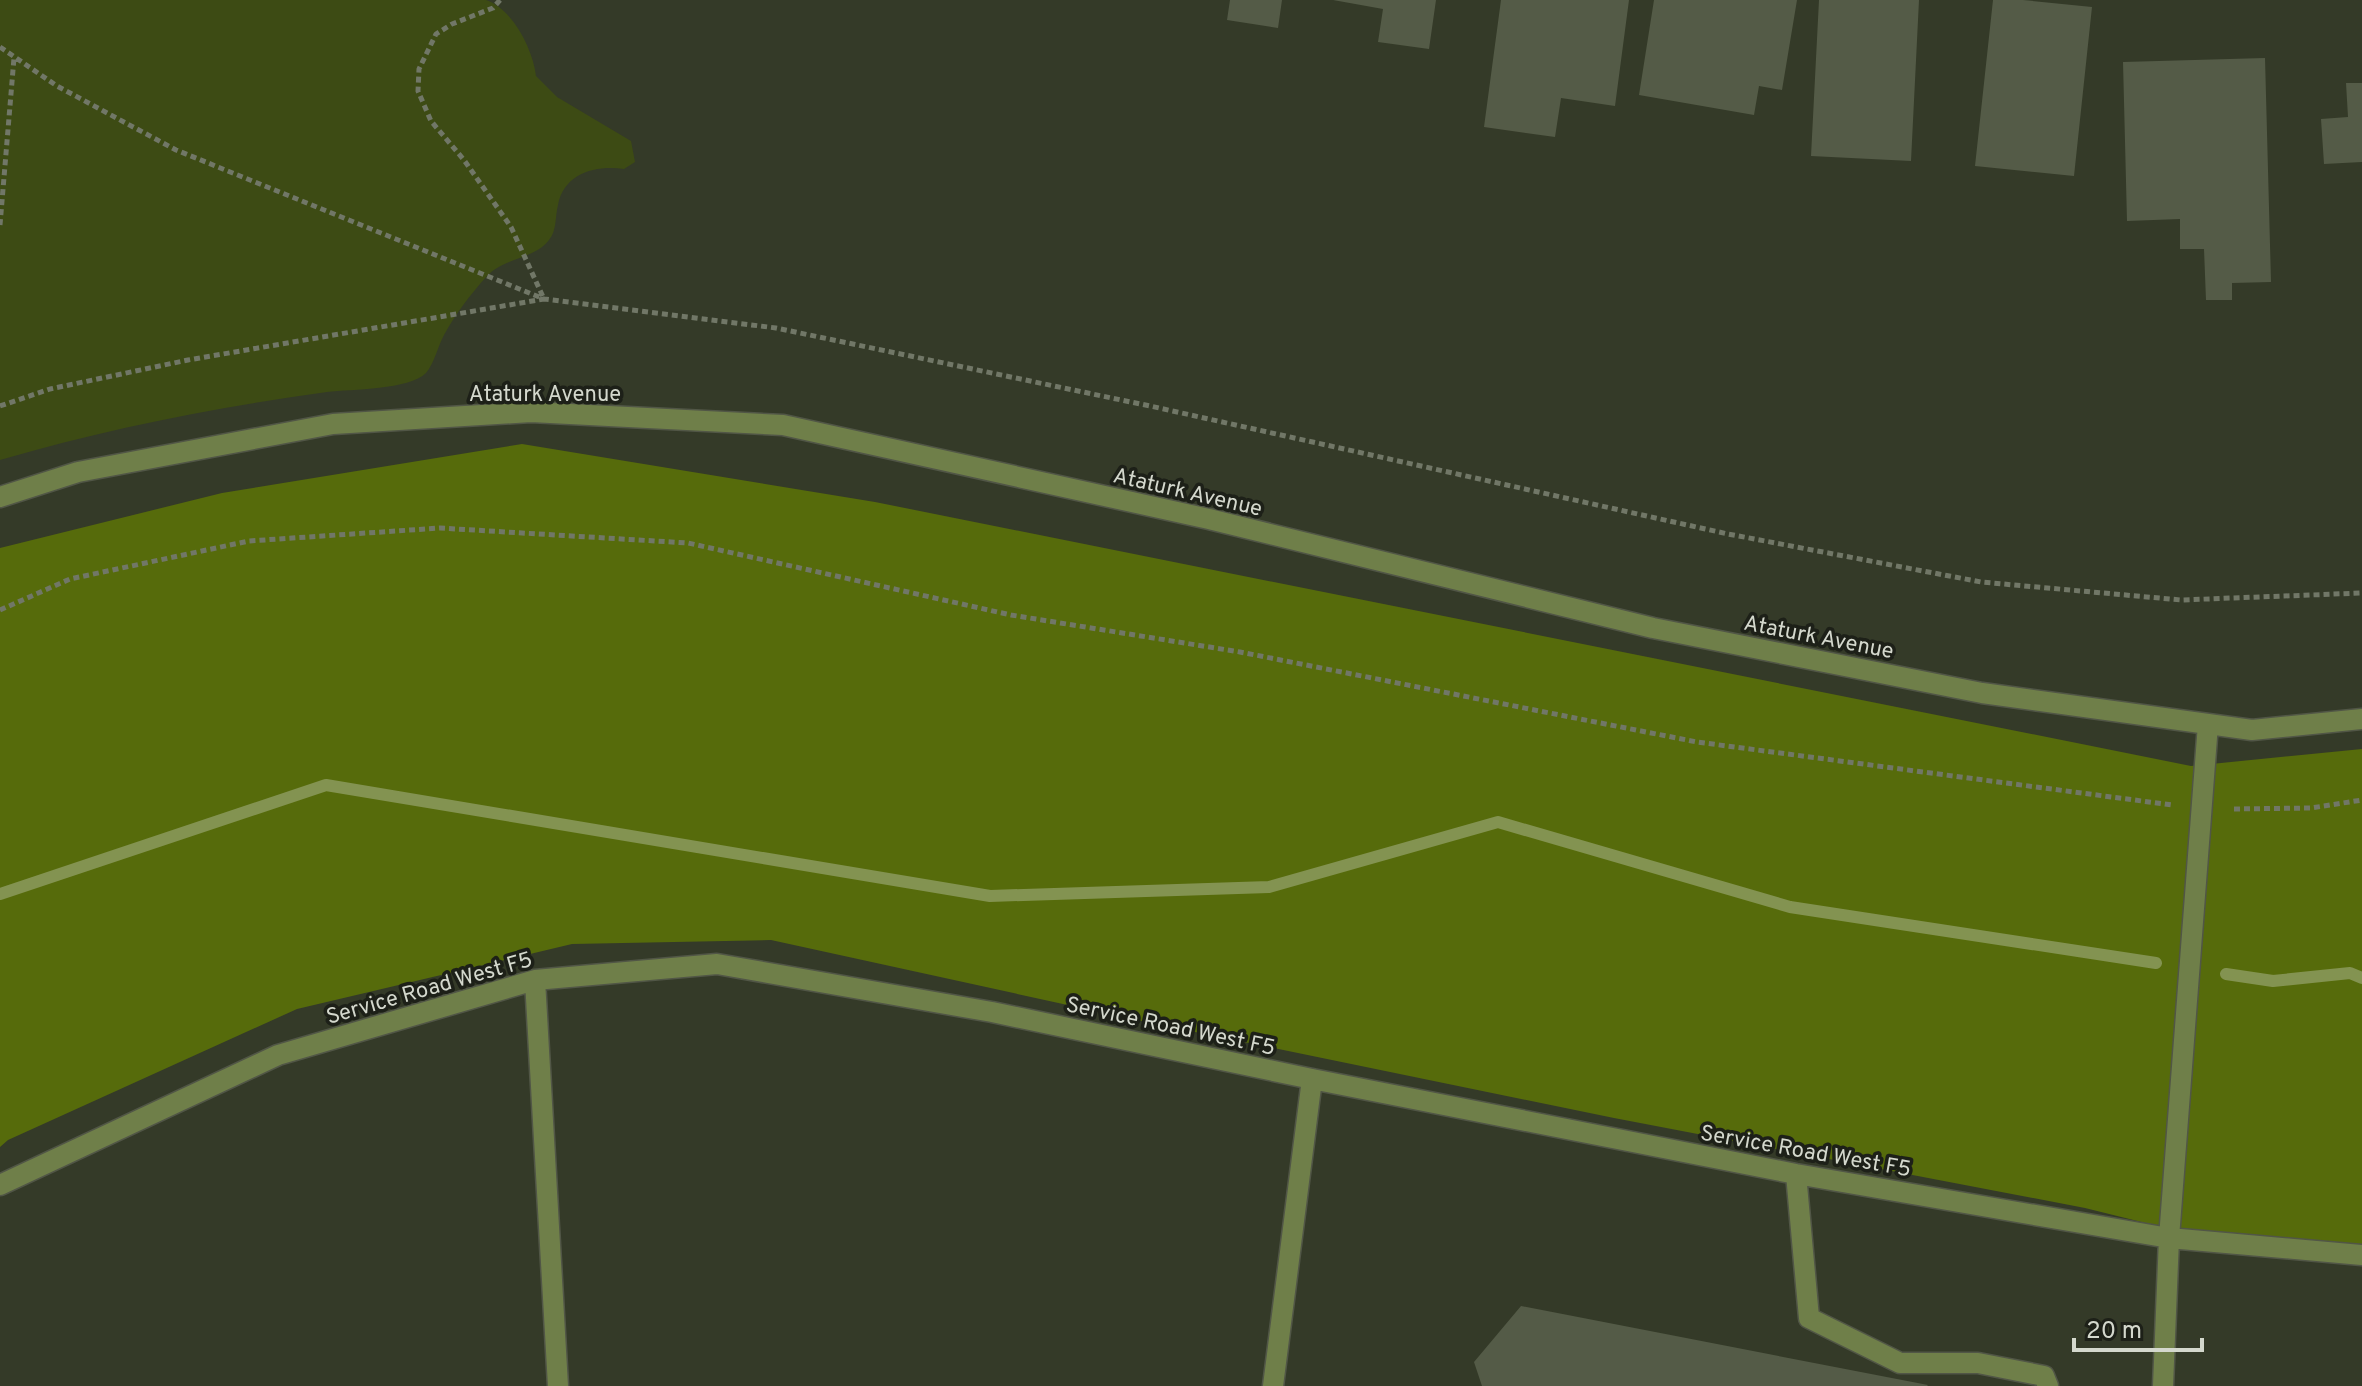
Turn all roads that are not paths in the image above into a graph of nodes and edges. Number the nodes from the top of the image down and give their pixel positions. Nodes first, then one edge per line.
1 (0, 497) edge
2 (2362, 719) edge
3 (2208, 724) junction
4 (535, 980) junction
5 (1312, 1079) junction
6 (1796, 1174) junction
7 (0, 1185) edge
8 (2169, 1238) junction
9 (2362, 1255) edge
10 (558, 1386) edge
11 (1273, 1386) edge
12 (2048, 1386) edge
13 (2163, 1386) edge

1 - 3 street, Ataturk Avenue
2 - 3 street, Ataturk Avenue
3 - 8 street
4 - 5 street, Service Road West F5
4 - 7 street, Service Road West F5
4 - 10 street
5 - 6 street, Service Road West F5
5 - 11 street
6 - 8 street, Service Road West F5
6 - 12 street
8 - 9 street, Service Road West F5
8 - 13 street

